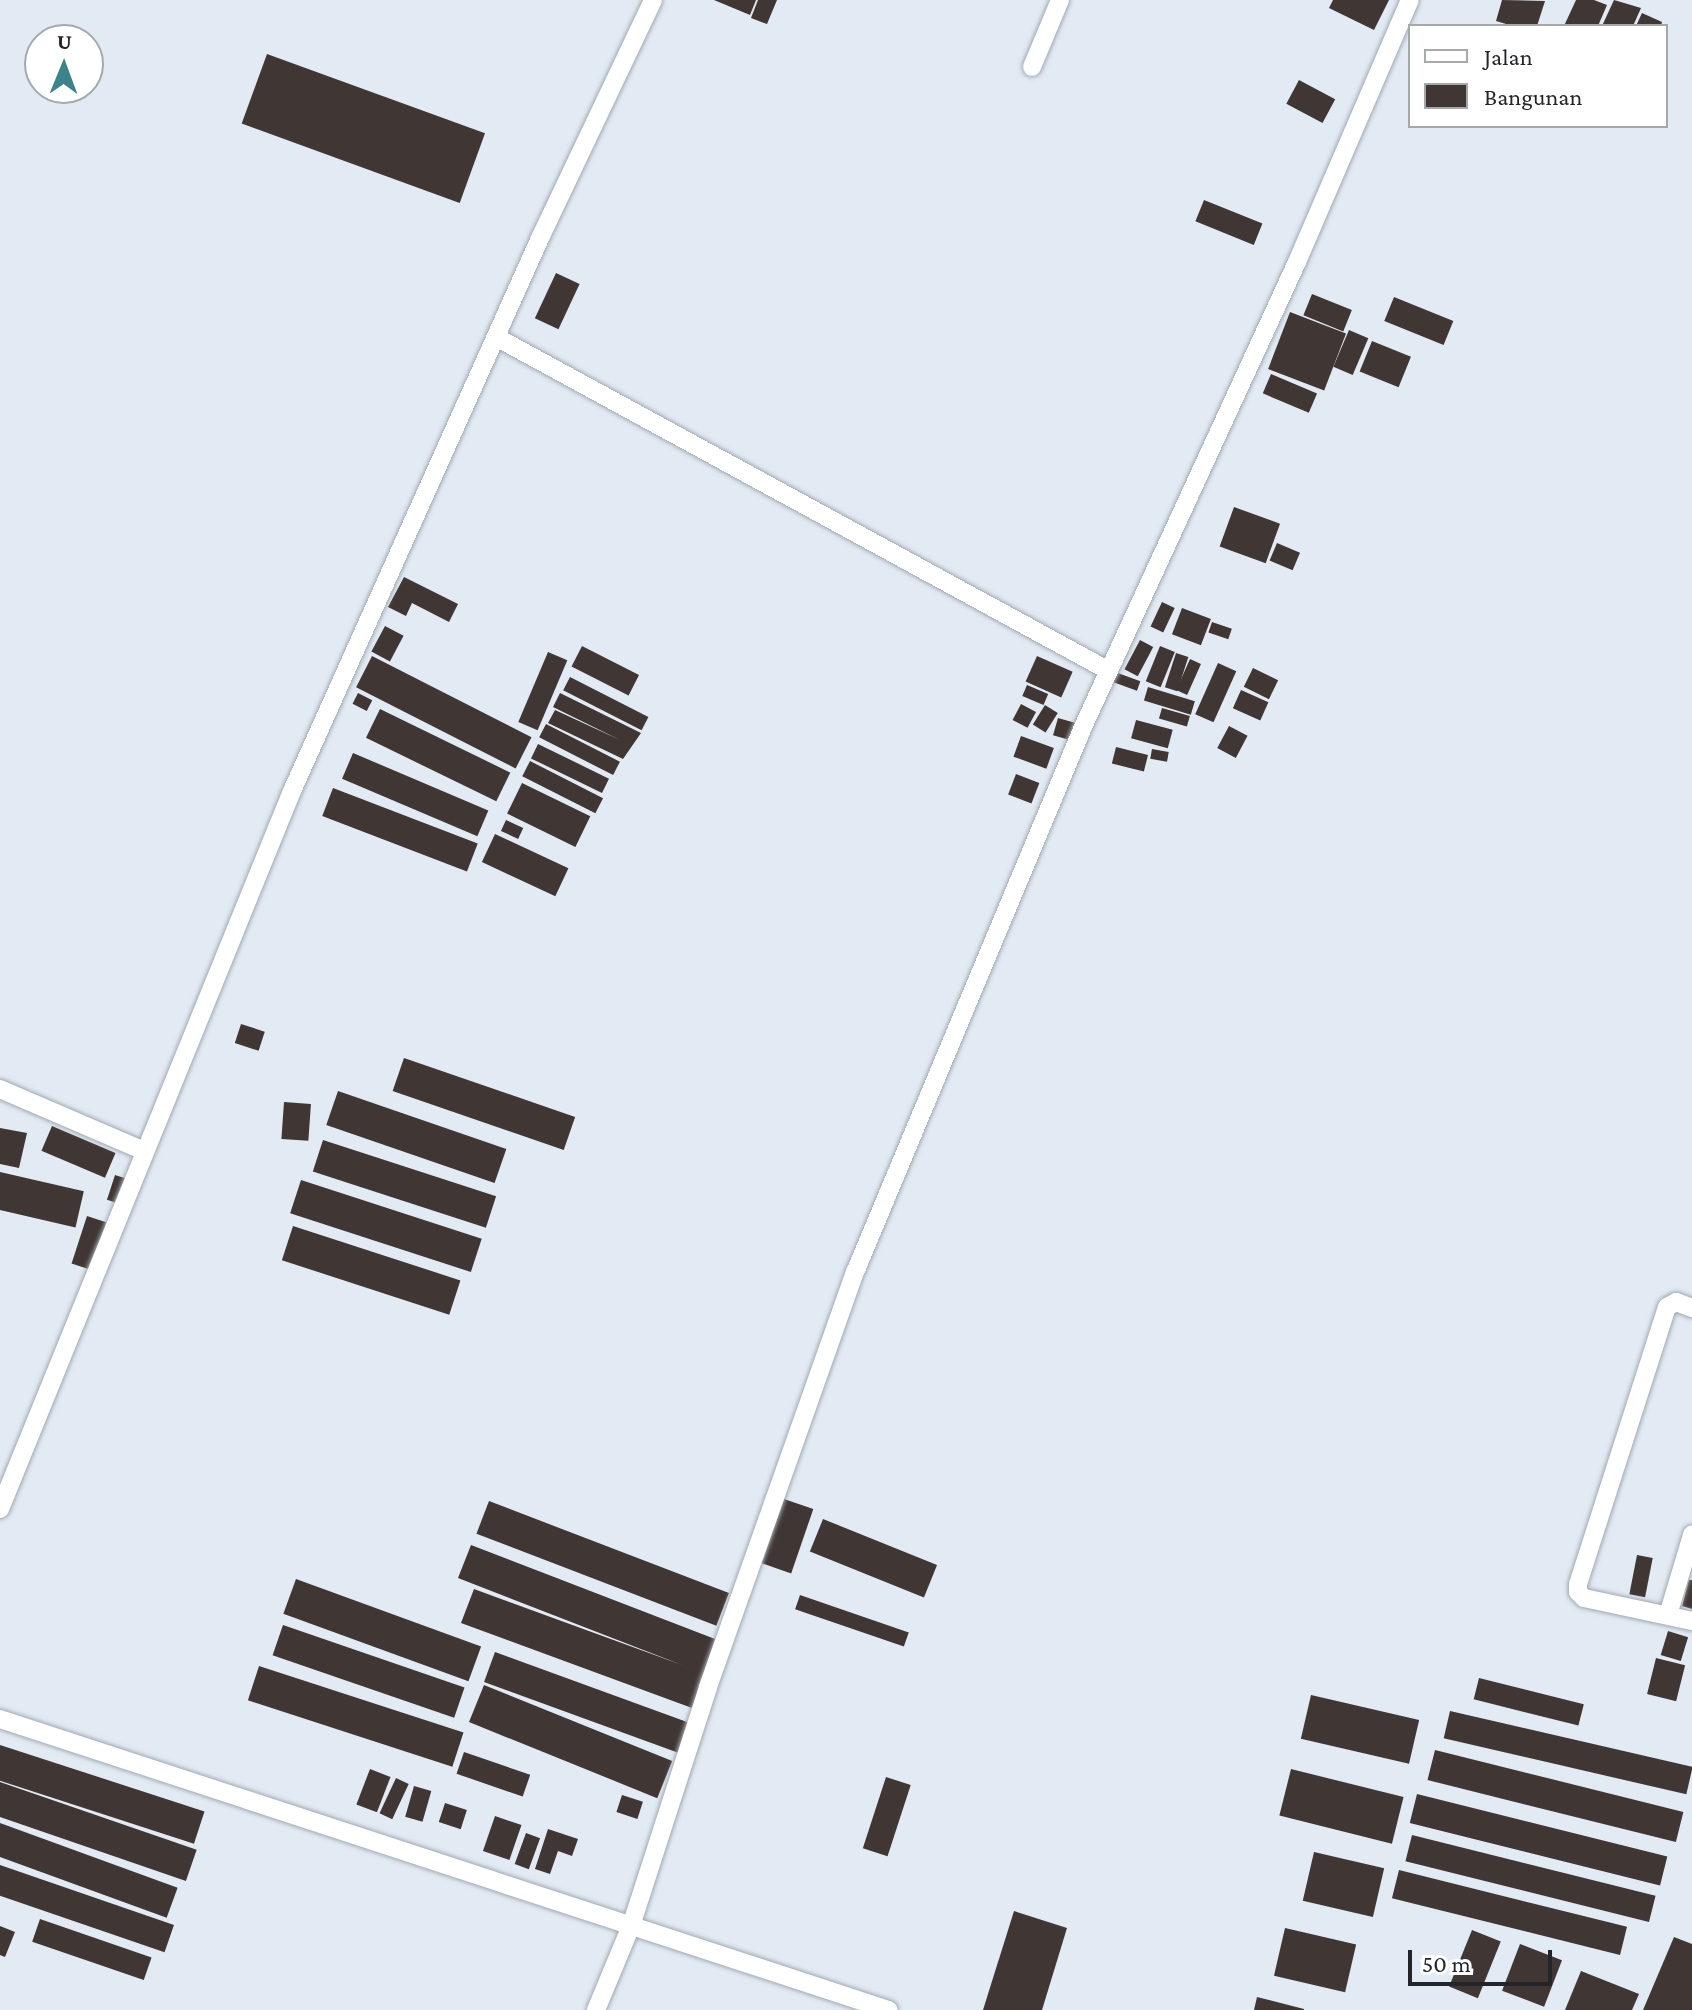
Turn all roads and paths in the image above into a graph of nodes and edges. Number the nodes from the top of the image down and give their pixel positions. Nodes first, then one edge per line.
1 (653, 0) edge
2 (1060, 0) edge
3 (1410, 0) edge
4 (1032, 67) dead end
5 (496, 337) junction
6 (1109, 671) junction
7 (0, 1089) edge
8 (144, 1151) junction
9 (1692, 1308) edge
10 (0, 1509) edge
11 (1692, 1535) edge
12 (1668, 1615) junction
13 (1692, 1621) edge
14 (0, 1719) edge
15 (631, 1926) junction
16 (596, 2010) edge
17 (889, 2010) edge

1 - 5 street
2 - 4 street
3 - 6 street
5 - 6 street
5 - 8 street
6 - 15 street
7 - 8 street
8 - 10 street
9 - 12 street
11 - 12 street
12 - 13 street
14 - 15 street
15 - 16 street
15 - 17 street

